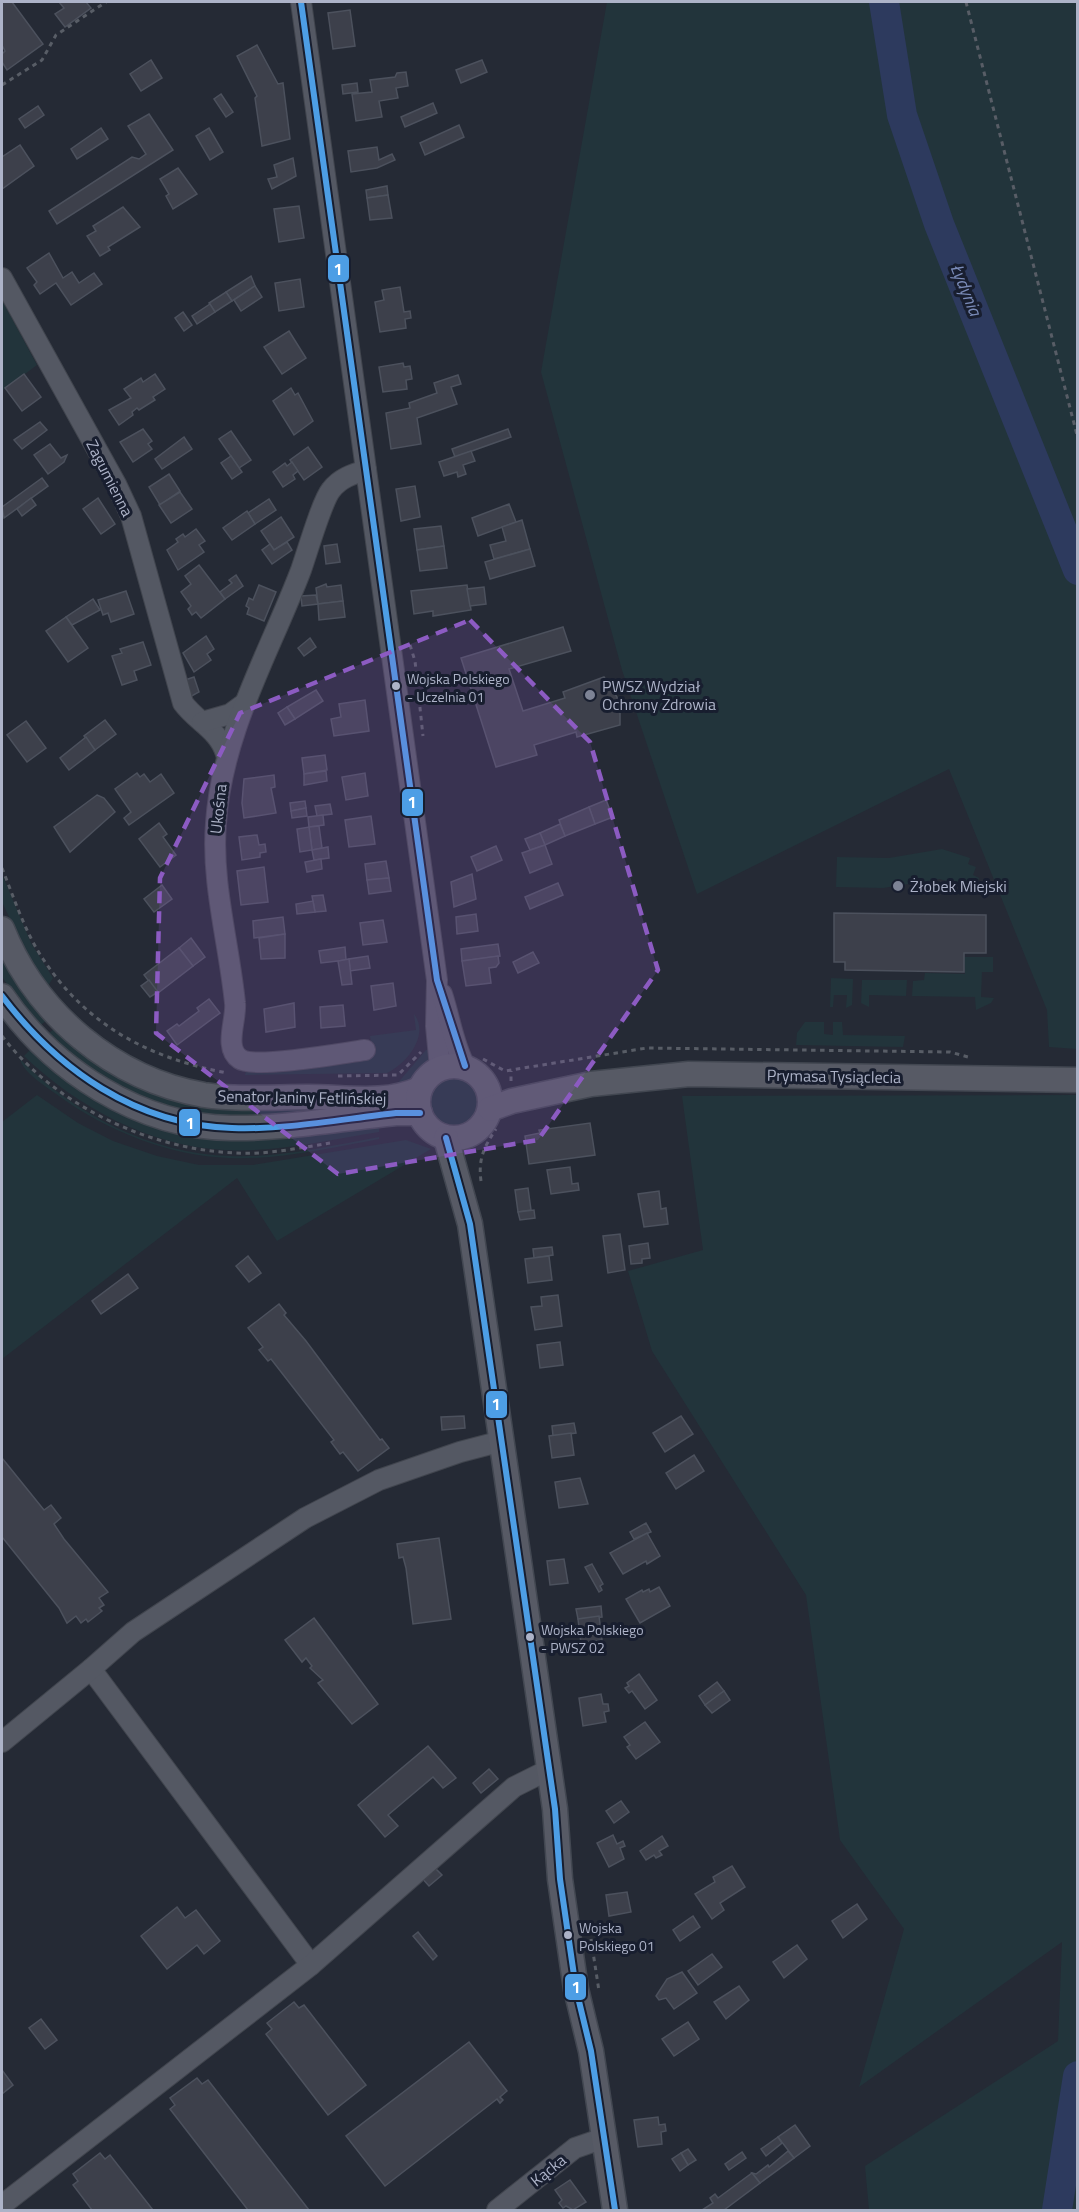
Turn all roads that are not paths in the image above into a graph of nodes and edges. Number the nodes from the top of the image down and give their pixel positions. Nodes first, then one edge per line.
1 (301, 2) edge
2 (2, 278) edge
3 (366, 470) junction
4 (245, 703) junction
5 (202, 722) junction
6 (226, 754) junction
7 (2, 929) edge
8 (5, 1009) edge
9 (365, 1050) dead end
10 (444, 1052) junction
11 (1077, 1080) edge
12 (485, 1082) junction
13 (591, 1084) junction
14 (420, 1089) junction
15 (490, 1109) junction
16 (420, 1113) junction
17 (470, 1135) junction
18 (446, 1138) junction
19 (470, 1224) junction
20 (502, 1441) junction
21 (91, 1670) junction
22 (2, 1742) edge
23 (548, 1770) junction
24 (311, 1965) junction
25 (604, 2138) junction
26 (2, 2205) edge
27 (497, 2211) edge
28 (615, 2211) edge

1 - 3 street
2 - 5 street, Zagumienna
3 - 4 street, Ukośna
3 - 10 street
4 - 5 street
4 - 6 street, Ukośna
5 - 6 street, Zagumienna
6 - 9 street, Ukośna
7 - 14 main road, Senator Janiny Fetlińskiej
8 - 16 main road, Senator Janiny Fetlińskiej
10 - 12 main road
10 - 14 main road
11 - 13 main road, Prymasa Tysiąclecia
12 - 13 main road, Prymasa Tysiąclecia
12 - 15 main road
13 - 15 main road, Prymasa Tysiąclecia
14 - 16 main road
15 - 17 main road
16 - 18 main road
17 - 18 main road
17 - 19 main road
18 - 19 main road
19 - 20 main road
20 - 21 street
20 - 23 main road
21 - 22 street
21 - 24 street
23 - 24 street
23 - 25 main road
24 - 26 street
25 - 27 street, Kącka
25 - 28 main road

